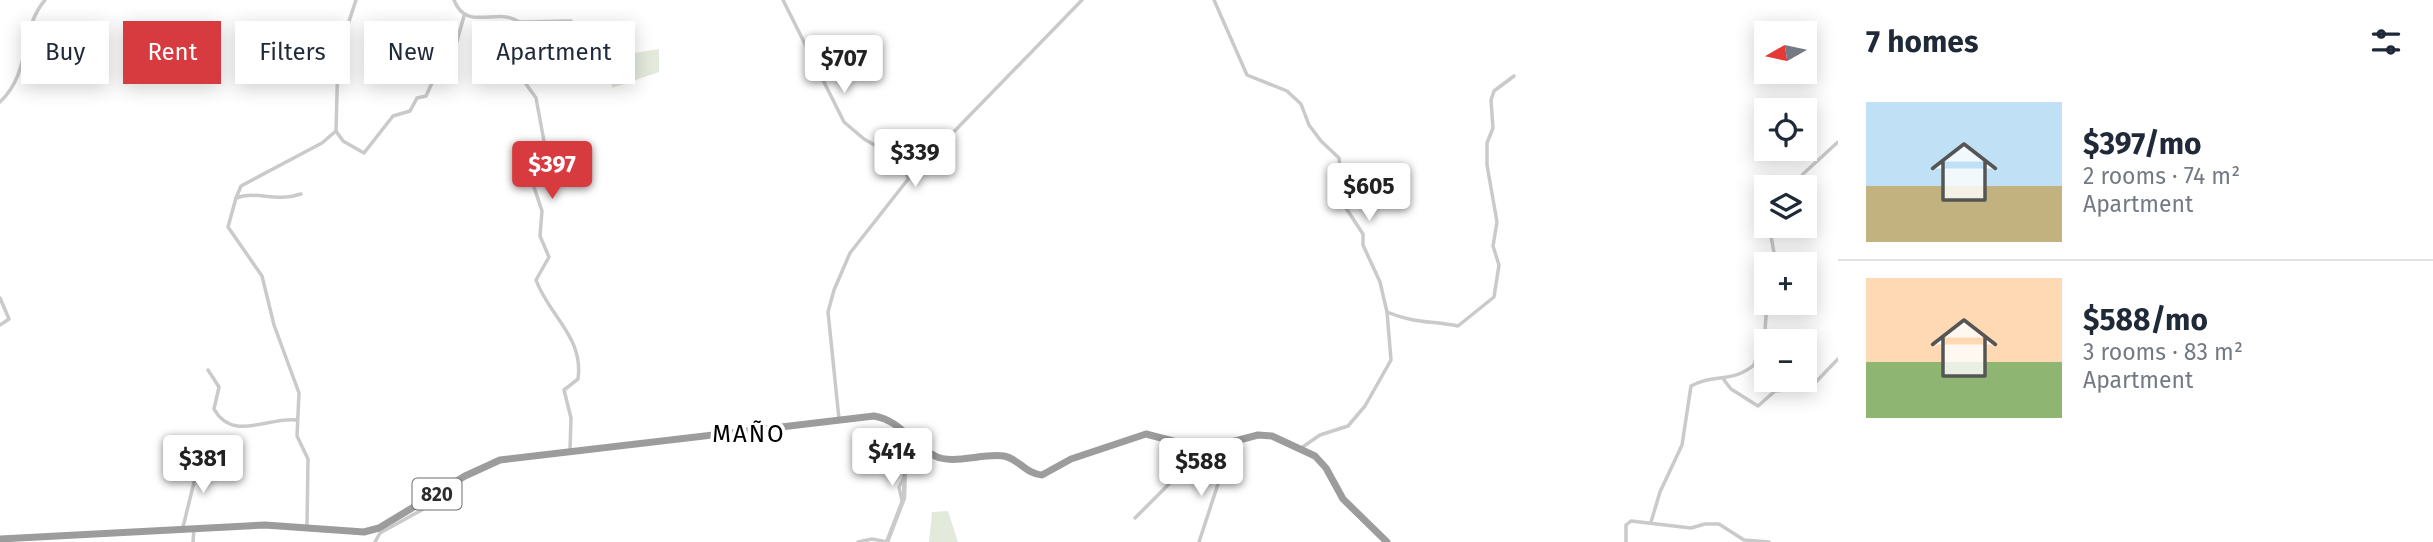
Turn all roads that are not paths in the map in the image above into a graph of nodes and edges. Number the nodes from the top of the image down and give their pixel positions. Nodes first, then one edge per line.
1 (45, 0) edge
2 (356, 0) edge
3 (454, 0) edge
4 (783, 0) edge
5 (1082, 0) edge
6 (1214, 0) edge
7 (464, 16) junction
8 (517, 21) edge
9 (1514, 76) dead end
10 (526, 84) edge
11 (0, 102) edge
12 (336, 131) junction
13 (1838, 142) edge
14 (1803, 175) edge
15 (909, 178) junction
16 (301, 194) dead end
17 (236, 198) junction
18 (0, 298) edge
19 (1387, 312) junction
20 (1766, 315) edge
21 (0, 325) edge
22 (1838, 359) edge
23 (208, 370) dead end
24 (1724, 380) junction
25 (839, 419) junction
26 (297, 420) junction
27 (906, 431) junction
28 (1180, 443) junction
29 (1220, 445) junction
30 (1301, 448) junction
31 (570, 451) junction
32 (200, 458) dead end
33 (438, 493) junction
34 (1135, 518) dead end
35 (1651, 522) junction
36 (183, 527) junction
37 (194, 527) junction
38 (307, 528) junction
39 (0, 539) edge
40 (192, 542) edge
41 (375, 542) edge
42 (858, 542) edge
43 (887, 542) edge
44 (1199, 542) edge
45 (1387, 542) edge
46 (1626, 542) edge
47 (1769, 542) edge

1 - 11 street
2 - 12 street
3 - 7 street
4 - 15 street
5 - 15 street
6 - 19 street
7 - 8 street
7 - 12 street
9 - 19 street
10 - 31 street
12 - 17 street
13 - 14 street
15 - 25 street
16 - 17 street
17 - 26 street
18 - 21 street
19 - 30 street
20 - 24 street
22 - 24 street
23 - 26 street
24 - 35 street
25 - 27 highway, 820
25 - 31 highway, 820
26 - 38 street
27 - 28 highway, 820
27 - 43 street
28 - 29 highway, 820
28 - 34 street
29 - 30 highway, 820
29 - 44 street
30 - 45 highway, 820
31 - 33 highway, 820
32 - 36 street
33 - 38 highway, 820
33 - 41 street
35 - 46 street
35 - 47 street
36 - 37 highway, 820
36 - 39 highway, 820
37 - 38 highway, 820
37 - 40 street
42 - 43 street

